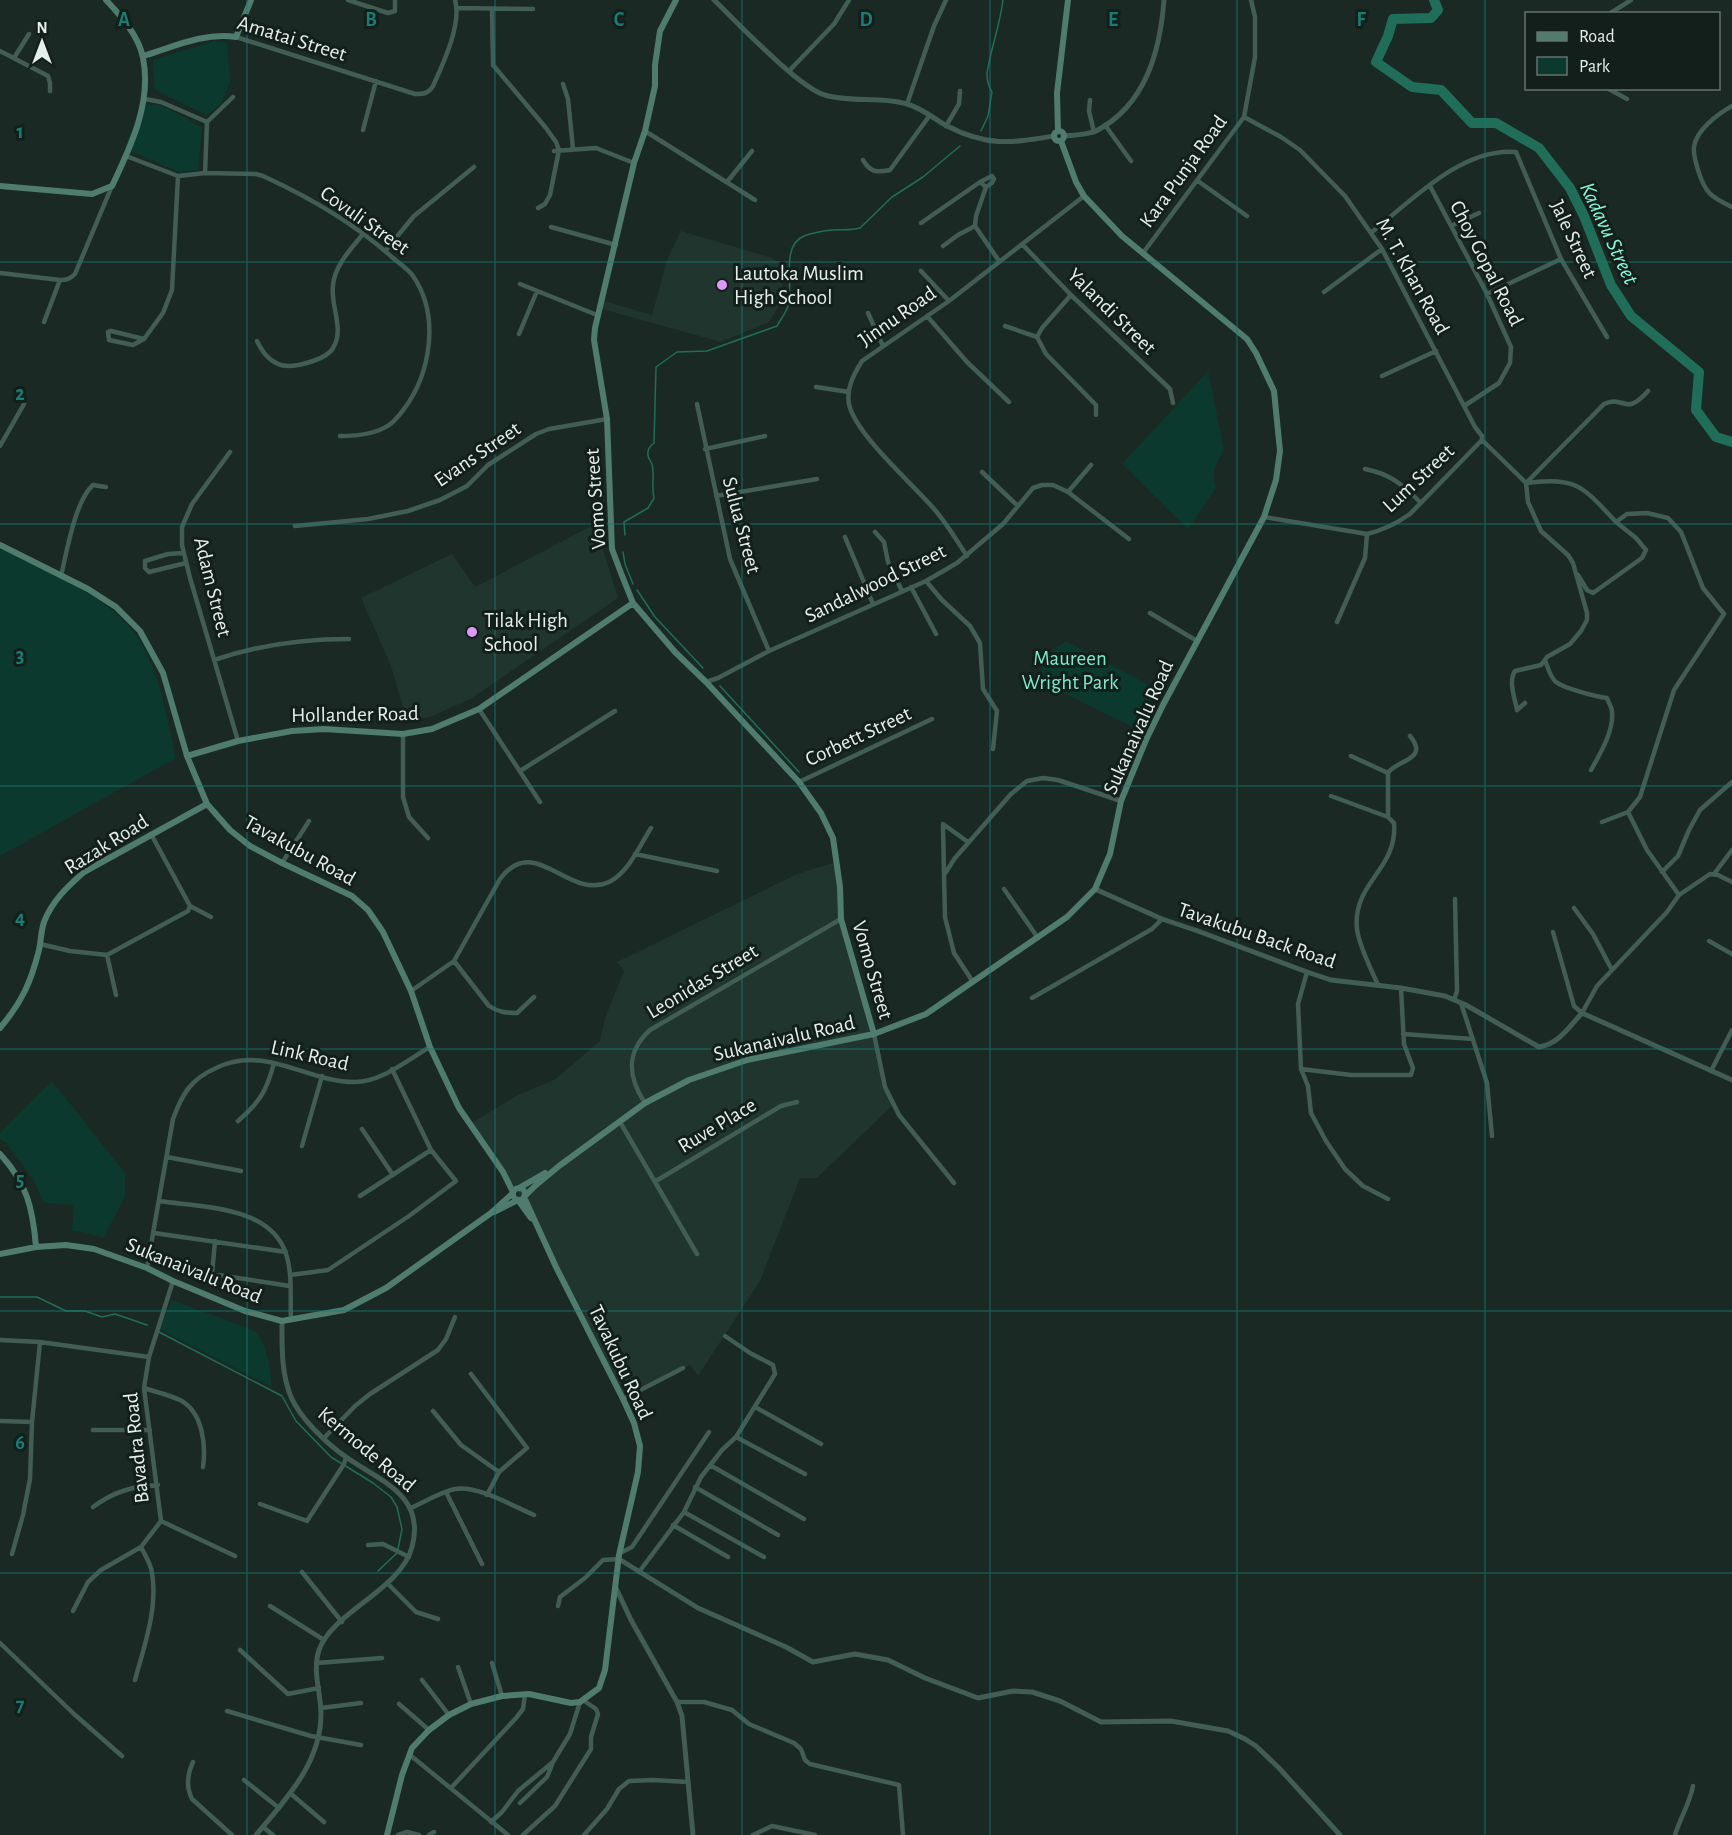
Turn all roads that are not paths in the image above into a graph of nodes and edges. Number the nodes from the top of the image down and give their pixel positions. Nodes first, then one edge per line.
1 (106, 0) edge
2 (251, 0) edge
3 (348, 0) edge
4 (372, 0) edge
5 (395, 0) edge
6 (455, 0) edge
7 (676, 0) edge
8 (714, 0) edge
9 (849, 0) edge
10 (946, 0) edge
11 (1068, 0) edge
12 (1164, 0) edge
13 (1251, 0) edge
14 (1631, 0) edge
15 (367, 6) junction
16 (458, 8) junction
17 (492, 9) junction
18 (533, 9) dead end
19 (1613, 12) edge
20 (29, 34) dead end
21 (236, 37) junction
22 (0, 51) edge
23 (143, 56) junction
24 (14, 58) junction
25 (789, 71) junction
26 (376, 81) junction
27 (563, 84) dead end
28 (1611, 90) edge
29 (50, 91) dead end
30 (960, 91) dead end
31 (233, 97) dead end
32 (145, 99) junction
33 (1628, 99) dead end
34 (1090, 100) dead end
35 (907, 104) junction
36 (1732, 106) edge
37 (930, 115) junction
38 (1244, 117) junction
39 (207, 122) junction
40 (1106, 125) junction
41 (946, 126) junction
42 (363, 130) dead end
43 (645, 131) junction
44 (1094, 132) junction
45 (1056, 134) junction
46 (1063, 138) junction
47 (573, 149) junction
48 (557, 151) junction
49 (752, 151) dead end
50 (126, 156) junction
51 (863, 160) dead end
52 (1131, 161) dead end
53 (634, 163) junction
54 (474, 167) dead end
55 (205, 172) junction
56 (178, 176) junction
57 (1198, 181) junction
58 (727, 182) junction
59 (980, 182) junction
60 (0, 186) edge
61 (112, 186) junction
62 (1430, 186) junction
63 (986, 187) junction
64 (1084, 196) junction
65 (755, 200) dead end
66 (1732, 207) edge
67 (538, 208) dead end
68 (1479, 213) dead end
69 (1247, 216) dead end
70 (921, 223) dead end
71 (975, 226) junction
72 (1451, 226) junction
73 (551, 227) dead end
74 (1372, 232) junction
75 (363, 234) junction
76 (1022, 244) junction
77 (616, 245) junction
78 (943, 246) dead end
79 (1382, 249) junction
80 (386, 251) junction
81 (1143, 253) junction
82 (1561, 259) junction
83 (999, 261) junction
84 (921, 271) dead end
85 (0, 273) edge
86 (60, 280) junction
87 (520, 284) dead end
88 (537, 291) junction
89 (1324, 292) dead end
90 (1487, 294) junction
91 (1071, 295) junction
92 (950, 301) junction
93 (868, 313) dead end
94 (597, 315) junction
95 (927, 316) junction
96 (44, 322) dead end
97 (1005, 326) dead end
98 (519, 334) dead end
99 (1607, 337) dead end
100 (1037, 338) junction
101 (144, 339) junction
102 (257, 340) dead end
103 (883, 346) junction
104 (1436, 351) junction
105 (1382, 376) dead end
106 (816, 387) dead end
107 (1648, 391) dead end
108 (849, 392) junction
109 (1009, 402) dead end
110 (1173, 403) dead end
111 (24, 404) dead end
112 (697, 404) dead end
113 (1464, 406) junction
114 (1096, 415) dead end
115 (607, 419) junction
116 (340, 436) dead end
117 (765, 436) dead end
118 (1482, 440) junction
119 (0, 446) edge
120 (705, 449) junction
121 (230, 452) dead end
122 (1091, 465) dead end
123 (1365, 469) dead end
124 (982, 472) dead end
125 (817, 479) dead end
126 (1526, 483) junction
127 (106, 487) dead end
128 (1068, 492) junction
129 (716, 496) junction
130 (1420, 502) junction
131 (1017, 507) junction
132 (1264, 517) junction
133 (1616, 522) junction
134 (295, 525) dead end
135 (875, 532) dead end
136 (1368, 534) junction
137 (845, 537) dead end
138 (1129, 539) dead end
139 (0, 545) edge
140 (183, 553) junction
141 (967, 556) junction
142 (186, 563) junction
143 (1573, 563) junction
144 (61, 576) junction
145 (926, 580) junction
146 (911, 587) junction
147 (902, 591) junction
148 (633, 603) junction
149 (873, 604) junction
150 (1150, 613) dead end
151 (1337, 622) dead end
152 (936, 634) dead end
153 (349, 639) dead end
154 (1197, 641) junction
155 (769, 651) junction
156 (214, 660) junction
157 (1545, 660) junction
158 (706, 682) junction
159 (1525, 703) dead end
160 (479, 710) junction
161 (615, 711) dead end
162 (932, 719) dead end
163 (403, 734) junction
164 (1410, 735) dead end
165 (238, 741) junction
166 (993, 749) dead end
167 (187, 756) junction
168 (1351, 756) dead end
169 (1591, 770) dead end
170 (520, 771) junction
171 (1388, 773) junction
172 (799, 782) junction
173 (1732, 782) edge
174 (1331, 796) dead end
175 (1121, 801) junction
176 (540, 802) dead end
177 (207, 804) junction
178 (1628, 812) junction
179 (1388, 817) junction
180 (309, 821) dead end
181 (1602, 822) dead end
182 (651, 828) dead end
183 (151, 834) junction
184 (428, 838) dead end
185 (968, 842) junction
186 (1732, 850) edge
187 (635, 854) junction
188 (282, 863) junction
189 (717, 871) dead end
190 (1662, 872) junction
191 (1714, 874) junction
192 (944, 875) junction
193 (1732, 882) edge
194 (1095, 889) junction
195 (1004, 890) dead end
196 (1679, 895) junction
197 (1455, 900) dead end
198 (189, 906) junction
199 (1574, 908) dead end
200 (211, 917) dead end
201 (841, 919) junction
202 (1162, 919) junction
203 (1553, 932) dead end
204 (1038, 938) junction
205 (1709, 941) dead end
206 (40, 944) junction
207 (1732, 954) edge
208 (106, 955) junction
209 (454, 961) junction
210 (1612, 970) junction
211 (1307, 972) junction
212 (973, 982) junction
213 (1377, 986) junction
214 (1401, 988) junction
215 (411, 991) junction
216 (116, 994) dead end
217 (534, 997) dead end
218 (1032, 998) dead end
219 (1454, 1000) junction
220 (1461, 1003) junction
221 (1582, 1013) junction
222 (0, 1028) edge
223 (1732, 1030) edge
224 (874, 1034) junction
225 (1403, 1034) junction
226 (1730, 1037) edge
227 (1473, 1039) junction
228 (430, 1047) junction
229 (274, 1063) junction
230 (1301, 1069) junction
231 (392, 1070) junction
232 (1711, 1071) junction
233 (322, 1076) junction
234 (1732, 1080) edge
235 (797, 1102) dead end
236 (645, 1103) junction
237 (238, 1120) dead end
238 (620, 1122) junction
239 (362, 1129) dead end
240 (1492, 1136) dead end
241 (302, 1146) dead end
242 (431, 1150) junction
243 (0, 1154) edge
244 (167, 1157) junction
245 (560, 1166) junction
246 (241, 1171) dead end
247 (393, 1175) junction
248 (656, 1181) junction
249 (954, 1183) dead end
250 (516, 1190) junction
251 (360, 1196) dead end
252 (521, 1199) junction
253 (1388, 1199) dead end
254 (159, 1202) junction
255 (491, 1214) junction
256 (154, 1233) junction
257 (214, 1241) junction
258 (36, 1247) junction
259 (286, 1252) junction
260 (0, 1254) edge
261 (697, 1254) dead end
262 (147, 1268) junction
263 (290, 1275) junction
264 (173, 1281) junction
265 (290, 1286) junction
266 (455, 1317) dead end
267 (291, 1320) junction
268 (282, 1321) junction
269 (725, 1336) dead end
270 (0, 1340) edge
271 (40, 1342) junction
272 (149, 1357) junction
273 (683, 1368) dead end
274 (471, 1374) dead end
275 (144, 1389) junction
276 (623, 1399) junction
277 (755, 1407) junction
278 (433, 1411) dead end
279 (0, 1421) edge
280 (32, 1422) junction
281 (93, 1430) dead end
282 (150, 1430) junction
283 (709, 1432) dead end
284 (736, 1437) junction
285 (324, 1438) junction
286 (821, 1444) dead end
287 (345, 1460) junction
288 (710, 1465) junction
289 (203, 1467) dead end
290 (499, 1472) junction
291 (805, 1474) dead end
292 (158, 1485) junction
293 (696, 1487) junction
294 (446, 1492) junction
295 (487, 1495) junction
296 (260, 1504) dead end
297 (93, 1507) dead end
298 (411, 1508) junction
299 (684, 1512) junction
300 (534, 1515) dead end
301 (804, 1519) dead end
302 (161, 1521) junction
303 (673, 1525) junction
304 (778, 1535) dead end
305 (368, 1545) dead end
306 (141, 1547) junction
307 (12, 1554) dead end
308 (235, 1556) dead end
309 (619, 1556) junction
310 (409, 1557) junction
311 (728, 1557) dead end
312 (764, 1557) dead end
313 (482, 1564) dead end
314 (302, 1572) dead end
315 (639, 1572) junction
316 (387, 1583) junction
317 (616, 1588) junction
318 (270, 1606) dead end
319 (558, 1606) dead end
320 (74, 1611) dead end
321 (438, 1619) dead end
322 (342, 1622) junction
323 (324, 1640) junction
324 (0, 1643) edge
325 (240, 1650) dead end
326 (382, 1658) dead end
327 (317, 1663) junction
328 (492, 1663) dead end
329 (458, 1667) dead end
330 (135, 1680) dead end
331 (422, 1680) dead end
332 (319, 1688) junction
333 (525, 1694) junction
334 (502, 1696) junction
335 (582, 1701) junction
336 (677, 1702) junction
337 (361, 1703) dead end
338 (399, 1704) dead end
339 (471, 1704) junction
340 (321, 1708) junction
341 (227, 1711) dead end
342 (448, 1715) junction
343 (429, 1730) junction
344 (320, 1737) junction
345 (361, 1745) dead end
346 (410, 1755) junction
347 (122, 1756) dead end
348 (193, 1762) dead end
349 (553, 1762) junction
350 (244, 1780) dead end
351 (688, 1782) junction
352 (1693, 1786) dead end
353 (451, 1788) junction
354 (290, 1794) junction
355 (520, 1803) dead end
356 (279, 1808) junction
357 (324, 1821) dead end
358 (491, 1822) junction
359 (263, 1827) junction
360 (232, 1835) edge
361 (256, 1835) edge
362 (273, 1835) edge
363 (387, 1835) edge
364 (398, 1835) edge
365 (419, 1835) edge
366 (508, 1835) edge
367 (523, 1835) edge
368 (584, 1835) edge
369 (693, 1835) edge
370 (753, 1835) edge
371 (815, 1835) edge
372 (903, 1835) edge
373 (1340, 1835) edge
374 (1675, 1835) edge

1 - 23 main road
2 - 21 main road
3 - 15 street
4 - 15 street
5 - 15 street
6 - 16 street
7 - 43 main road, Vomo Street
8 - 25 street
9 - 25 street
10 - 35 street
11 - 45 main road
12 - 40 street
13 - 38 street, Kara Punja Road
14 - 19 street
16 - 17 street
16 - 26 street, Amatai Street
17 - 18 street
17 - 48 street
20 - 24 street
21 - 23 main road, Amatai Street
21 - 26 street, Amatai Street
22 - 24 street
23 - 32 main road
24 - 29 street
25 - 35 street
26 - 42 street
27 - 47 street
28 - 33 street
30 - 41 street
31 - 39 street
32 - 39 street
32 - 50 main road
34 - 44 street
35 - 37 street
36 - 66 street
37 - 41 street
37 - 51 street
38 - 57 street, Kara Punja Road
38 - 74 street, M. T. Khan Road
39 - 55 street
40 - 44 street
40 - 52 street
41 - 45 street
43 - 53 main road, Vomo Street
43 - 58 street
44 - 46 street
45 - 46 main road
46 - 64 main road, Sukanaivalu Road
47 - 48 street
47 - 53 street
48 - 67 street
49 - 58 street
50 - 56 street, Covuli Street
50 - 61 main road
53 - 77 main road, Vomo Street
54 - 80 street
55 - 56 street, Covuli Street
55 - 75 street, Covuli Street
56 - 101 street
57 - 69 street
57 - 81 street, Kara Punja Road
58 - 65 street
59 - 63 street
59 - 63 street
59 - 70 street
60 - 61 main road
61 - 86 street
62 - 72 street, Choy Gopal Road
62 - 74 street
62 - 82 street, Jale Street
63 - 71 street
64 - 76 street, Jinnu Road
64 - 81 main road, Sukanaivalu Road
68 - 72 street
71 - 78 street
71 - 83 street
72 - 90 street, Choy Gopal Road
73 - 77 street
74 - 79 street, M. T. Khan Road
75 - 80 street, Covuli Street
75 - 102 street
76 - 83 street, Jinnu Road
76 - 91 street, Yalandi Street
77 - 94 main road, Vomo Street
79 - 89 street
79 - 104 street, M. T. Khan Road
80 - 116 street, Covuli Street
81 - 132 main road, Sukanaivalu Road
82 - 90 street
82 - 99 street, Jale Street
83 - 92 street, Jinnu Road
84 - 92 street
85 - 86 street
86 - 96 street
87 - 88 street
88 - 94 street
88 - 98 street
90 - 113 street, Choy Gopal Road
91 - 100 street
91 - 110 street, Yalandi Street
92 - 95 street, Jinnu Road
93 - 103 street
94 - 115 main road, Vomo Street
95 - 103 street, Jinnu Road
95 - 109 street
97 - 100 street
100 - 114 street
101 - 101 street
103 - 108 street, Jinnu Road
104 - 105 street
104 - 113 street, M. T. Khan Road
106 - 108 street
107 - 126 street
108 - 141 street
111 - 119 street
112 - 120 street, Sulua Street
113 - 118 street, M. T. Khan Road
115 - 134 street, Evans Street
115 - 148 main road, Vomo Street
117 - 120 street
118 - 126 street, M. T. Khan Road
118 - 130 street, Lum Street
120 - 129 street, Sulua Street
121 - 140 street, Adam Street
122 - 128 street
123 - 130 street
124 - 131 street
125 - 129 street
126 - 133 street
126 - 143 street
127 - 144 street
128 - 131 street, Sandalwood Street
128 - 138 street, Sandalwood Street
129 - 155 street, Sulua Street
130 - 136 street, Lum Street
131 - 141 street, Sandalwood Street
132 - 136 street, Lum Street
132 - 154 main road, Sukanaivalu Road
133 - 143 street
133 - 178 street
135 - 147 street
136 - 151 street
137 - 149 street
139 - 144 main road, Tavakubu Road
140 - 142 street, Adam Street
140 - 142 street
141 - 145 street, Sandalwood Street
142 - 156 street, Adam Street
143 - 157 street
144 - 167 main road, Tavakubu Road
145 - 146 street, Sandalwood Street
145 - 166 street
146 - 147 street, Sandalwood Street
146 - 152 street
147 - 149 street, Sandalwood Street
148 - 158 main road, Vomo Street
148 - 160 main road, Hollander Road
149 - 155 street, Sandalwood Street
150 - 154 street
153 - 156 street
154 - 175 main road, Sukanaivalu Road
155 - 158 street, Sandalwood Street
156 - 165 street, Adam Street
157 - 159 street
157 - 169 street
158 - 172 main road, Vomo Street
160 - 163 main road, Hollander Road
160 - 170 street
161 - 170 street
162 - 172 street, Corbett Street
163 - 165 main road, Hollander Road
163 - 184 street
164 - 171 street
165 - 167 main road, Hollander Road
167 - 177 main road, Tavakubu Road
168 - 171 street
170 - 176 street
171 - 179 street
172 - 201 main road, Vomo Street
173 - 190 street
174 - 179 street
175 - 185 street
175 - 194 main road, Sukanaivalu Road
177 - 183 main road, Razak Road
177 - 188 main road, Tavakubu Road
178 - 181 street
178 - 190 street
179 - 213 street
180 - 188 street
182 - 187 street
183 - 198 street
183 - 206 main road, Razak Road
185 - 192 street
185 - 192 street
186 - 191 street
187 - 189 street
187 - 209 street
188 - 215 main road, Tavakubu Road
190 - 196 street
191 - 193 street
191 - 196 street
192 - 212 street
194 - 202 street, Tavakubu Back Road
194 - 204 main road, Sukanaivalu Road
195 - 204 street
196 - 210 street
197 - 219 street
198 - 200 street
198 - 208 street
199 - 210 street
201 - 224 main road, Vomo Street
201 - 236 street, Leonidas Street
202 - 211 street, Tavakubu Back Road
202 - 218 street
203 - 221 street
204 - 212 main road, Sukanaivalu Road
205 - 207 street
206 - 208 street
206 - 222 main road, Razak Road
208 - 216 street
209 - 215 street
209 - 217 street
210 - 221 street
211 - 213 street, Tavakubu Back Road
211 - 230 street
212 - 224 main road, Sukanaivalu Road
213 - 214 street, Tavakubu Back Road
214 - 219 street, Tavakubu Back Road
214 - 225 street
215 - 228 main road, Tavakubu Road
219 - 220 street, Tavakubu Back Road
220 - 221 street, Tavakubu Back Road
220 - 227 street
221 - 232 street
223 - 226 street
224 - 236 main road, Sukanaivalu Road
224 - 249 street
225 - 227 street
225 - 230 street
226 - 232 street
227 - 240 street
228 - 231 street, Link Road
228 - 250 main road, Tavakubu Road
229 - 233 street, Link Road
229 - 237 street
229 - 244 street, Link Road
230 - 253 street
231 - 233 street, Link Road
231 - 242 street
232 - 234 street
233 - 241 street
235 - 248 street, Ruve Place
236 - 238 main road, Sukanaivalu Road
238 - 245 main road, Sukanaivalu Road
238 - 248 street
239 - 247 street
242 - 247 street
242 - 263 street
243 - 258 main road
244 - 246 street
244 - 254 street, Link Road
245 - 250 main road, Sukanaivalu Road
245 - 252 main road, Sukanaivalu Road
247 - 251 street
248 - 261 street
250 - 252 main road
250 - 252 main road
250 - 255 main road, Sukanaivalu Road
252 - 255 main road, Sukanaivalu Road
252 - 276 main road, Tavakubu Road
254 - 256 street, Link Road
254 - 259 street
255 - 267 main road, Sukanaivalu Road
256 - 257 street
256 - 262 street, Link Road
257 - 259 street
257 - 265 street
258 - 260 main road, Sukanaivalu Road
258 - 262 main road, Sukanaivalu Road
259 - 263 street
262 - 264 main road, Sukanaivalu Road
263 - 265 street
264 - 268 main road, Sukanaivalu Road
264 - 272 street, Bavadra Road
265 - 267 street
266 - 285 street
267 - 268 main road, Sukanaivalu Road
268 - 285 street, Kermode Road
269 - 277 street
270 - 271 street
271 - 272 street
271 - 280 street
272 - 275 street, Bavadra Road
273 - 276 street
274 - 290 street
275 - 282 street, Bavadra Road
275 - 289 street
276 - 309 main road, Tavakubu Road
277 - 284 street
277 - 286 street
278 - 290 street
279 - 280 street
280 - 307 street
281 - 282 street
282 - 292 street, Bavadra Road
283 - 309 street
284 - 288 street
284 - 291 street
285 - 287 street, Kermode Road
287 - 296 street
287 - 298 street, Kermode Road
288 - 293 street
288 - 301 street
290 - 295 street
292 - 297 street
292 - 302 street, Bavadra Road
293 - 299 street
293 - 304 street
294 - 295 street
294 - 298 street
294 - 313 street
295 - 300 street
298 - 310 street, Kermode Road
299 - 303 street
299 - 312 street
302 - 306 street, Bavadra Road
302 - 308 street
303 - 311 street
303 - 315 street
305 - 310 street
306 - 320 street, Bavadra Road
306 - 330 street
309 - 315 street
309 - 317 main road, Tavakubu Road
309 - 319 street
310 - 316 street
314 - 322 street
315 - 373 street
316 - 321 street
316 - 322 street
317 - 335 main road, Tavakubu Road
317 - 336 street
318 - 323 street
322 - 323 street
323 - 327 street
324 - 347 street
325 - 332 street
326 - 327 street
327 - 332 street
328 - 334 street
329 - 339 street
331 - 342 street
332 - 340 street
333 - 334 main road
333 - 335 main road
333 - 353 street
334 - 339 main road
335 - 349 street
335 - 367 street
336 - 351 street
336 - 372 street
337 - 340 street
338 - 343 street
339 - 342 main road
340 - 344 street
341 - 344 street
342 - 343 main road
343 - 346 main road
344 - 345 street
344 - 354 street
346 - 353 street
346 - 363 main road
348 - 360 street
349 - 355 street
349 - 358 street
350 - 356 street
351 - 368 street
351 - 369 street
352 - 374 street
353 - 358 street
354 - 356 street
354 - 357 street
356 - 359 street
358 - 366 street
359 - 361 street
359 - 362 street
364 - 365 street
370 - 371 street

